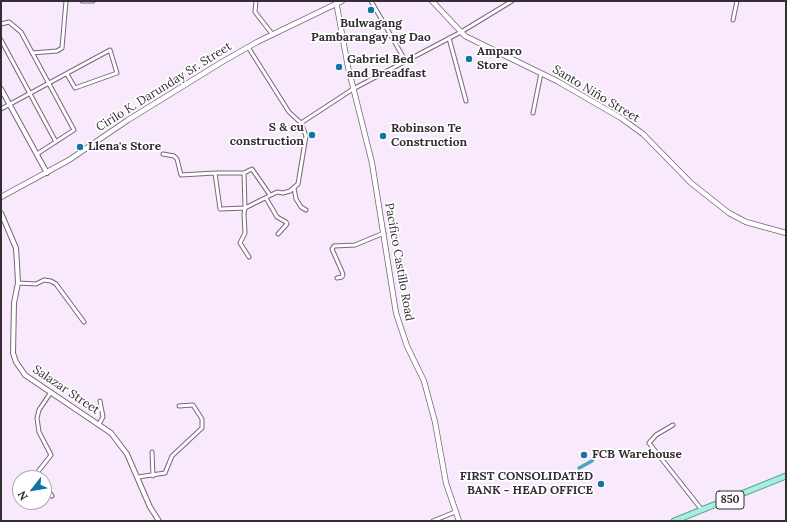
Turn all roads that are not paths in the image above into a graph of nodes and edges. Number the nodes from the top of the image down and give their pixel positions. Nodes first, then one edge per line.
1 (66, 1) edge
2 (82, 1) edge
3 (93, 1) edge
4 (256, 1) edge
5 (342, 1) edge
6 (371, 1) edge
7 (432, 1) edge
8 (512, 1) edge
9 (737, 1) edge
10 (336, 2) edge
11 (733, 20) dead end
12 (1, 24) edge
13 (461, 32) junction
14 (273, 35) junction
15 (449, 38) junction
16 (1, 40) edge
17 (248, 47) junction
18 (32, 53) junction
19 (405, 60) junction
20 (67, 74) junction
21 (541, 74) junction
22 (48, 84) junction
23 (1, 89) edge
24 (354, 89) junction
25 (30, 94) junction
26 (466, 101) dead end
27 (9, 105) junction
28 (1, 109) edge
29 (533, 113) dead end
30 (301, 123) junction
31 (56, 142) junction
32 (37, 154) junction
33 (163, 154) dead end
34 (47, 173) junction
35 (215, 173) junction
36 (244, 173) junction
37 (294, 188) junction
38 (270, 195) junction
39 (1, 197) edge
40 (266, 198) junction
41 (245, 208) junction
42 (306, 210) dead end
43 (1, 213) edge
44 (384, 233) junction
45 (786, 233) edge
46 (278, 234) dead end
47 (249, 257) dead end
48 (337, 278) dead end
49 (18, 283) junction
50 (84, 322) dead end
51 (51, 392) junction
52 (100, 401) dead end
53 (179, 406) dead end
54 (99, 424) junction
55 (673, 424) dead end
56 (152, 452) dead end
57 (40, 470) edge
58 (152, 476) junction
59 (786, 476) edge
60 (138, 477) junction
61 (702, 510) junction
62 (455, 512) junction
63 (159, 521) edge
64 (432, 521) edge
65 (459, 521) edge
66 (674, 521) edge

1 - 18 street
2 - 3 street
4 - 14 street
5 - 10 main road, Cirilo K. Darunday Sr. Street
6 - 19 street
7 - 13 main road, Santo Niño Street
8 - 13 street
9 - 11 street
10 - 14 main road, Cirilo K. Darunday Sr. Street
10 - 24 main road, Pacifico Castillo Road
12 - 18 street
13 - 15 street
13 - 21 main road, Santo Niño Street
14 - 17 main road, Cirilo K. Darunday Sr. Street
15 - 19 street
15 - 26 street
16 - 25 street
17 - 30 street
17 - 34 main road, Cirilo K. Darunday Sr. Street
18 - 22 street
19 - 24 street
20 - 20 street
20 - 22 street
21 - 29 street
21 - 45 main road, Santo Niño Street
22 - 25 street
22 - 31 street
23 - 27 street
24 - 30 street
24 - 44 main road, Pacifico Castillo Road
25 - 27 street
25 - 31 street
27 - 28 street
27 - 32 street
30 - 37 street
31 - 32 street
32 - 34 street
33 - 35 street
34 - 39 main road, Cirilo K. Darunday Sr. Street
35 - 36 street
35 - 41 street
36 - 38 street
36 - 41 street
37 - 38 street
37 - 42 street
38 - 40 street
40 - 41 street
40 - 46 street
41 - 47 street
43 - 49 street, Salazar Street
44 - 48 street
44 - 62 main road, Pacifico Castillo Road
49 - 50 street
49 - 51 street, Salazar Street
51 - 54 street, Salazar Street
51 - 57 street
52 - 54 street
53 - 58 street
54 - 60 street, Salazar Street
55 - 61 street
56 - 58 street
58 - 60 street
59 - 61 main road, 850
60 - 63 street, Salazar Street
61 - 66 main road, 850
62 - 64 street
62 - 65 main road, Pacifico Castillo Road

